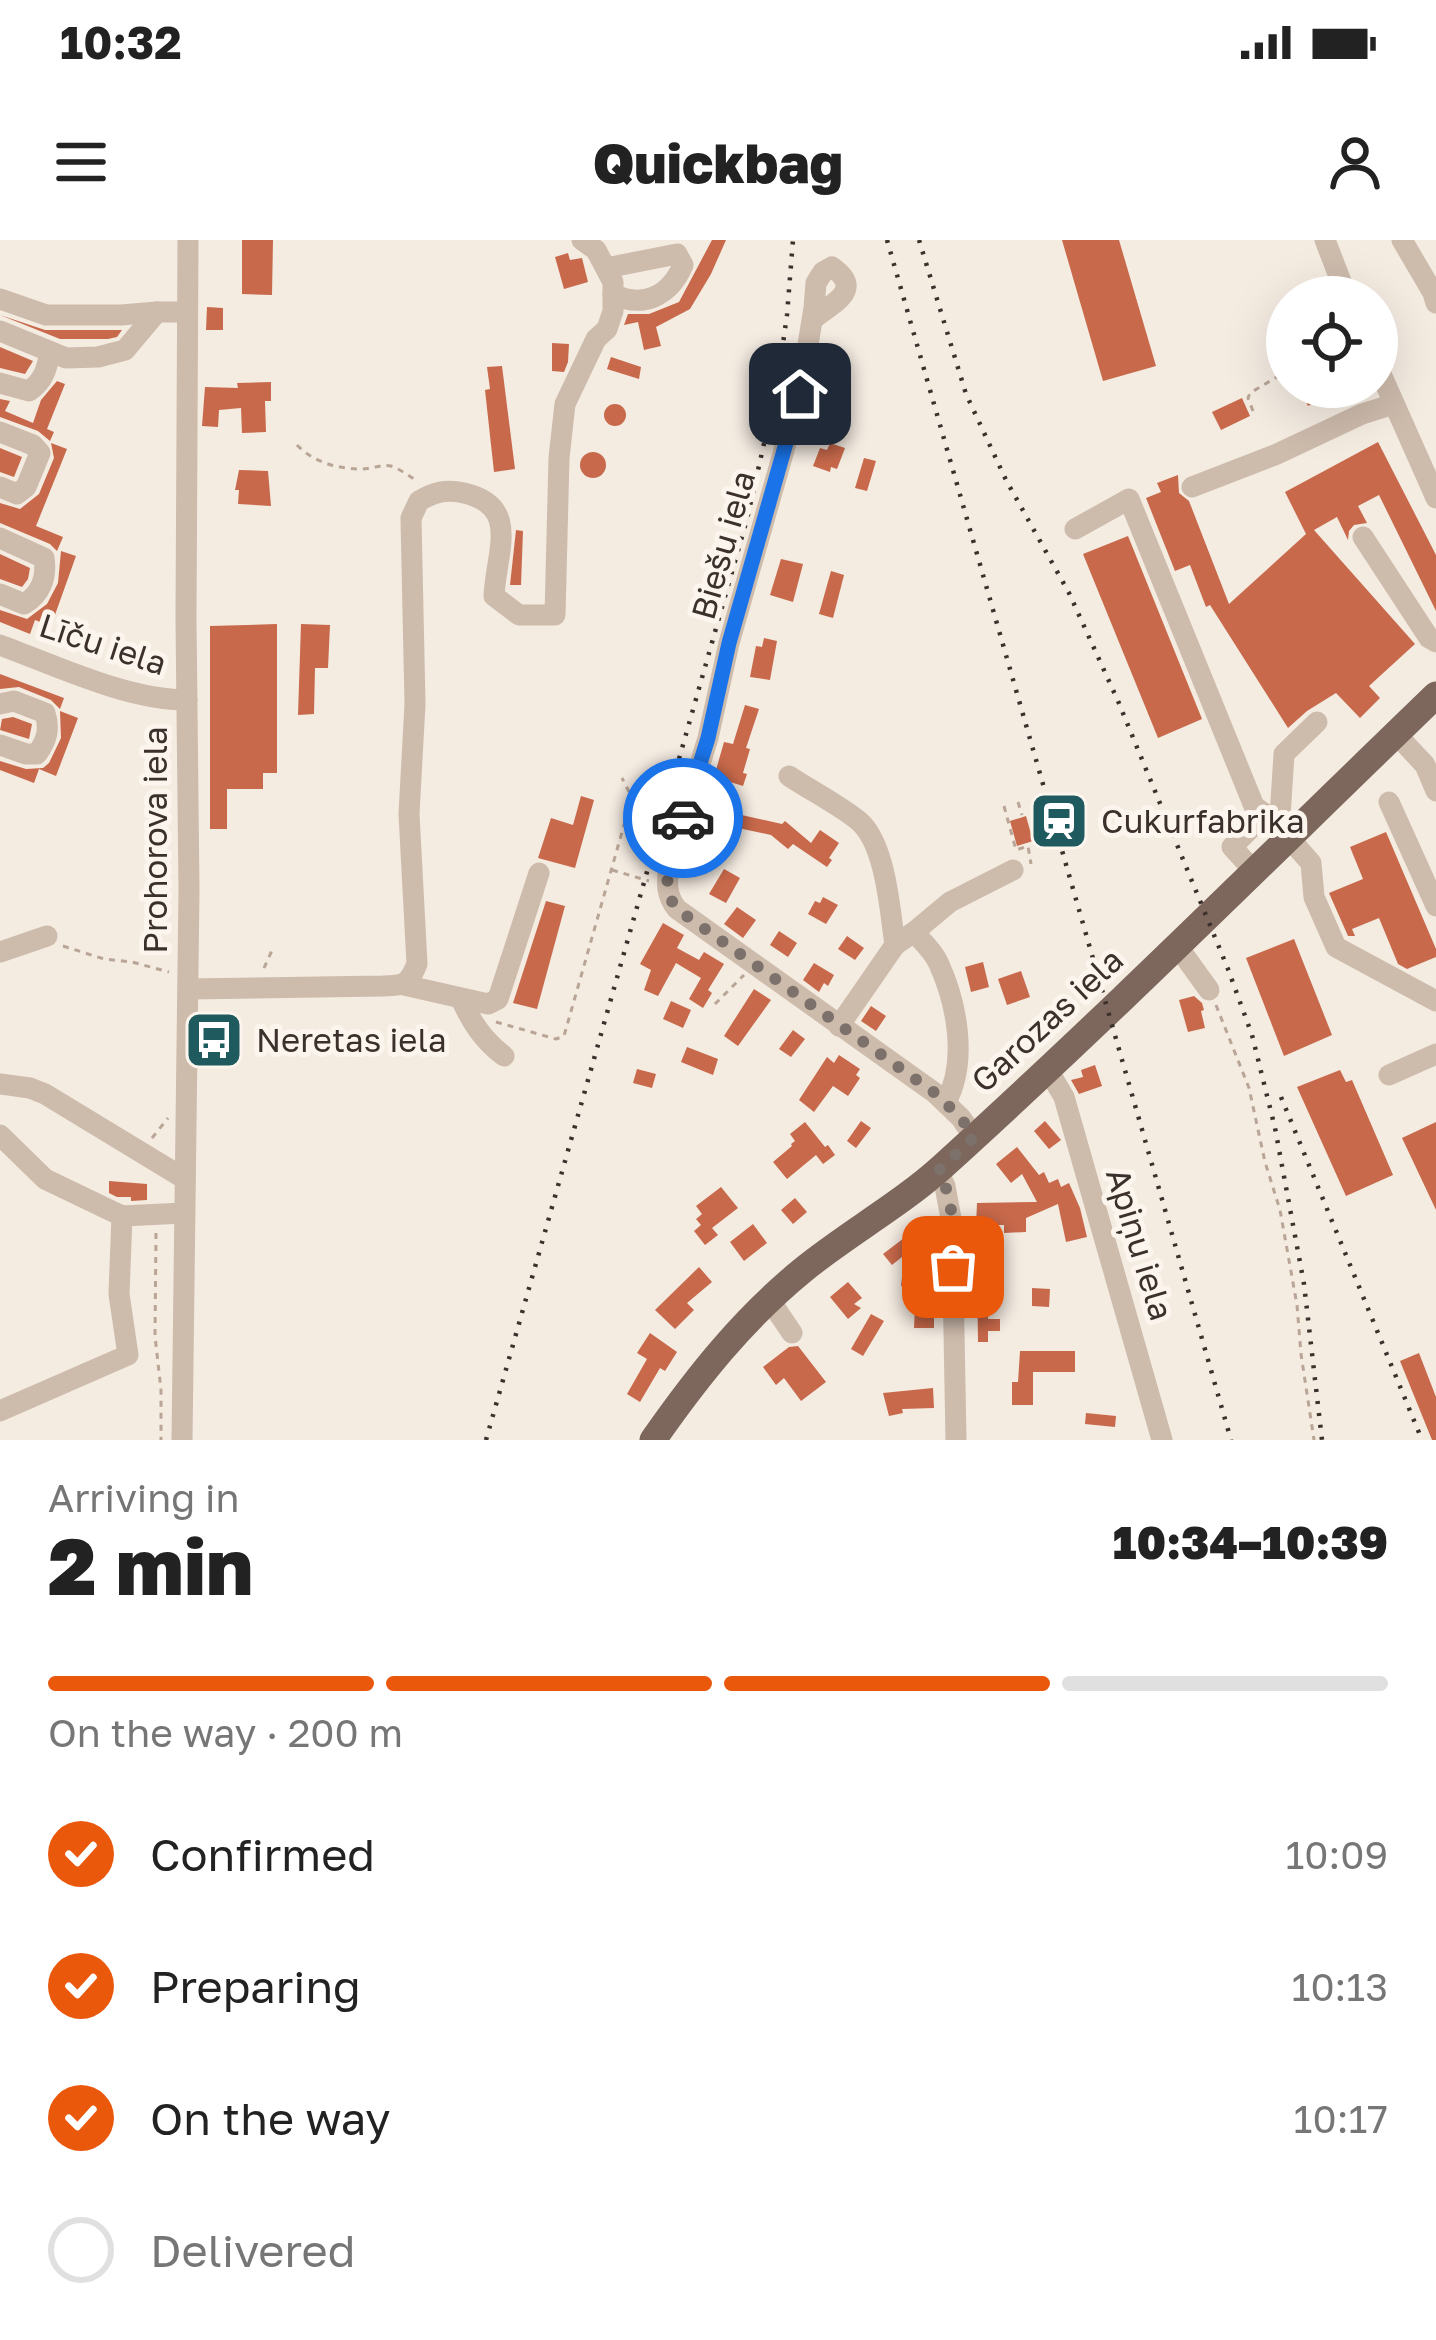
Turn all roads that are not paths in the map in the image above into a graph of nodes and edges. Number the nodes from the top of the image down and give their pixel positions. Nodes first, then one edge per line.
1 (188, 240) edge
2 (582, 240) edge
3 (1325, 240) edge
4 (1402, 240) edge
5 (606, 268) junction
6 (1339, 276) edge
7 (613, 294) junction
8 (0, 299) edge
9 (1436, 303) edge
10 (157, 312) junction
11 (187, 312) junction
12 (812, 320) dead end
13 (0, 331) edge
14 (50, 352) junction
15 (0, 383) edge
16 (1381, 408) edge
17 (1396, 408) edge
18 (0, 433) edge
19 (0, 487) edge
20 (1192, 488) dead end
21 (1436, 498) edge
22 (1075, 529) dead end
23 (1363, 537) dead end
24 (0, 538) edge
25 (0, 593) edge
26 (1436, 642) edge
27 (0, 645) edge
28 (1436, 695) edge
29 (187, 700) junction
30 (0, 704) edge
31 (1318, 722) dead end
32 (1396, 734) junction
33 (0, 745) edge
34 (789, 776) dead end
35 (1436, 791) edge
36 (1390, 802) dead end
37 (1282, 825) junction
38 (1013, 870) dead end
39 (539, 873) dead end
40 (1436, 906) edge
41 (47, 936) road end
42 (905, 938) junction
43 (1178, 947) junction
44 (0, 952) edge
45 (188, 982) junction
46 (404, 985) junction
47 (1209, 990) road end
48 (461, 1000) junction
49 (1436, 1001) edge
50 (839, 1026) junction
51 (1436, 1054) edge
52 (504, 1056) dead end
53 (1048, 1070) junction
54 (1389, 1075) dead end
55 (0, 1084) edge
56 (946, 1102) junction
57 (0, 1135) edge
58 (974, 1137) junction
59 (938, 1171) junction
60 (184, 1179) junction
61 (184, 1213) junction
62 (122, 1216) junction
63 (769, 1299) junction
64 (792, 1333) dead end
65 (0, 1412) edge
66 (182, 1440) edge
67 (652, 1440) edge
68 (956, 1440) edge
69 (1162, 1440) edge

1 - 11 street, Prohorova iela
2 - 5 street
3 - 6 street
4 - 9 street
5 - 7 street
5 - 7 street
7 - 46 street
8 - 10 street
10 - 11 street
10 - 14 street
11 - 29 street, Prohorova iela
12 - 50 street, Biešu iela
13 - 14 street
14 - 15 street
16 - 20 street
17 - 21 street
18 - 19 street
22 - 37 street
23 - 26 street
24 - 25 street
27 - 29 street, Līču iela
28 - 32 main road, Garozas iela
29 - 45 street, Prohorova iela
30 - 33 street
31 - 37 street
32 - 35 street
32 - 37 main road, Garozas iela
34 - 42 street
36 - 40 street
37 - 43 main road, Garozas iela
37 - 49 street
38 - 42 street
39 - 48 street
41 - 44 street
42 - 50 street
42 - 56 street
43 - 47 street
43 - 53 main road, Garozas iela
45 - 46 street
45 - 60 street, Prohorova iela
46 - 48 street
48 - 52 street
50 - 56 street
51 - 54 street
53 - 58 main road, Garozas iela
53 - 69 street, Apiņu iela
55 - 60 street
56 - 58 street
57 - 62 street
58 - 59 main road, Garozas iela
59 - 63 main road, Garozas iela
59 - 68 street
60 - 61 street, Prohorova iela
61 - 62 street
61 - 66 street, Prohorova iela
62 - 65 street
63 - 64 street
63 - 67 main road, Garozas iela

